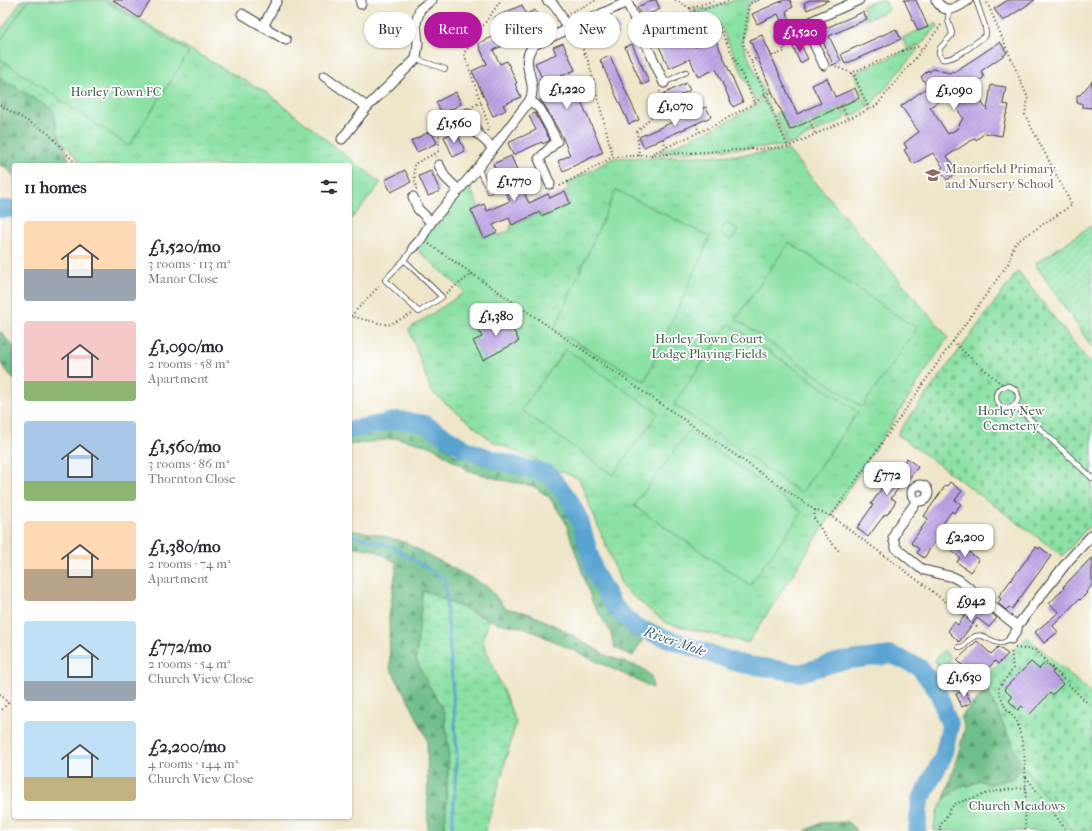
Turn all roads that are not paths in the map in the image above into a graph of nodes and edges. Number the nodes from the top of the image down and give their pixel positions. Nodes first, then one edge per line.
1 (277, 0) edge
2 (547, 0) edge
3 (859, 0) edge
4 (936, 0) edge
5 (968, 0) edge
6 (976, 0) edge
7 (426, 1) edge
8 (947, 9) junction
9 (605, 12) edge
10 (242, 14) dead end
11 (565, 21) edge
12 (263, 27) junction
13 (565, 30) edge
14 (286, 40) dead end
15 (416, 59) junction
16 (824, 65) road end
17 (445, 69) dead end
18 (686, 72) dead end
19 (324, 76) dead end
20 (664, 83) joint
21 (530, 100) junction
22 (367, 106) junction
23 (468, 110) road end
24 (342, 139) dead end
25 (493, 148) junction
26 (439, 165) road end
27 (478, 168) junction
28 (550, 184) road end
29 (458, 190) junction
30 (489, 191) dead end
31 (413, 197) road end
32 (431, 222) junction
33 (413, 248) joint
34 (404, 260) junction
35 (1015, 405) junction
36 (1092, 478) edge
37 (916, 501) dead end
38 (1092, 535) edge
39 (1017, 626) junction
40 (1008, 643) joint
41 (959, 647) dead end

1 - 12 street
2 - 11 street
3 - 16 street
4 - 8 street
5 - 8 street
6 - 8 lane
7 - 15 street
9 - 20 street
10 - 12 street
12 - 14 street
13 - 21 street
15 - 17 lane
15 - 22 street
18 - 20 lane
19 - 22 street
21 - 25 street
21 - 28 street
22 - 24 street
23 - 25 street
25 - 27 street
26 - 29 street
27 - 29 street
27 - 30 lane
29 - 32 street
31 - 32 street
32 - 33 street
33 - 34 lane
34 - 34 lane
35 - 35 lane
35 - 36 lane
37 - 39 street
38 - 39 street
39 - 40 street
40 - 41 lane

